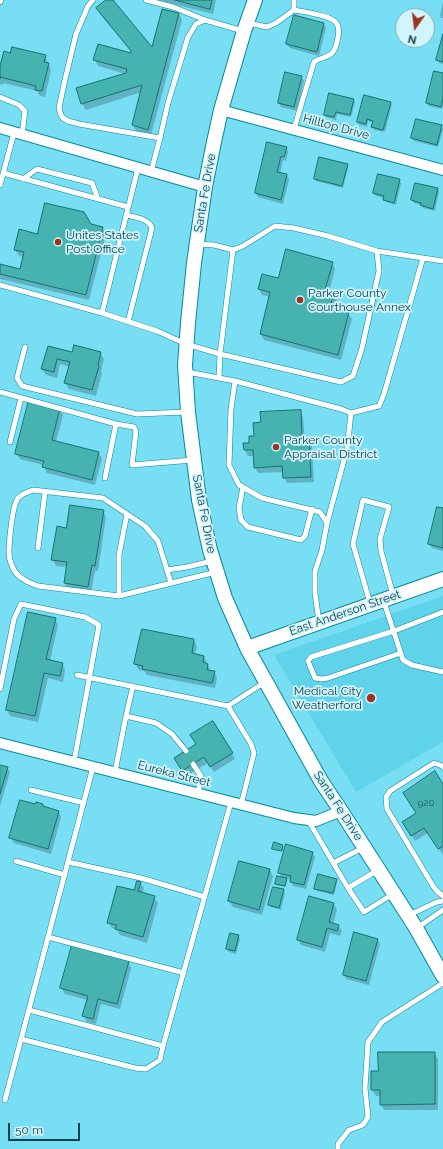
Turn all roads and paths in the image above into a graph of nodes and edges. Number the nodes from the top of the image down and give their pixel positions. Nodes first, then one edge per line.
1 (93, 0) edge
2 (146, 0) edge
3 (255, 0) edge
4 (294, 0) edge
5 (294, 10) junction
6 (205, 20) junction
7 (245, 27) junction
8 (0, 97) edge
9 (221, 110) junction
10 (0, 128) edge
11 (294, 129) junction
12 (18, 134) junction
13 (160, 138) junction
14 (138, 168) junction
15 (443, 170) edge
16 (151, 172) junction
17 (3, 173) junction
18 (23, 179) junction
19 (0, 185) edge
20 (205, 187) junction
21 (98, 199) junction
22 (128, 207) junction
23 (126, 215) junction
24 (197, 244) junction
25 (233, 250) junction
26 (377, 251) junction
27 (423, 258) junction
28 (443, 261) edge
29 (0, 285) edge
30 (102, 313) junction
31 (128, 322) junction
32 (186, 344) junction
33 (25, 347) dead end
34 (220, 354) junction
35 (186, 371) junction
36 (219, 378) junction
37 (235, 381) junction
38 (0, 392) edge
39 (21, 398) junction
40 (188, 412) junction
41 (351, 413) junction
42 (116, 424) junction
43 (10, 442) dead end
44 (194, 460) junction
45 (105, 478) dead end
46 (243, 487) junction
47 (45, 492) junction
48 (312, 509) junction
49 (127, 514) junction
50 (327, 523) junction
51 (38, 548) dead end
52 (215, 566) junction
53 (167, 570) junction
54 (443, 579) edge
55 (171, 583) junction
56 (119, 596) junction
57 (383, 600) junction
58 (443, 612) edge
59 (319, 623) junction
60 (394, 631) junction
61 (247, 648) junction
62 (401, 653) junction
63 (443, 672) edge
64 (77, 675) dead end
65 (90, 677) junction
66 (266, 681) junction
67 (133, 686) junction
68 (0, 689) edge
69 (228, 706) junction
70 (126, 716) junction
71 (0, 743) edge
72 (186, 751) dead end
73 (74, 762) junction
74 (193, 764) dead end
75 (93, 767) junction
76 (443, 767) edge
77 (114, 772) junction
78 (31, 790) dead end
79 (198, 794) junction
80 (231, 802) junction
81 (84, 803) junction
82 (241, 805) junction
83 (341, 811) junction
84 (308, 820) junction
85 (364, 847) junction
86 (16, 861) dead end
87 (68, 862) junction
88 (333, 863) junction
89 (379, 869) junction
90 (65, 875) junction
91 (348, 888) junction
92 (394, 893) junction
93 (443, 896) edge
94 (205, 897) junction
95 (443, 901) edge
96 (443, 910) edge
97 (408, 915) junction
98 (416, 928) junction
99 (48, 937) junction
100 (184, 973) junction
101 (443, 976) edge
102 (443, 983) edge
103 (29, 1010) junction
104 (21, 1039) junction
105 (163, 1046) junction
106 (5, 1100) dead end
107 (338, 1149) edge

1 - 13 lane
2 - 6 lane
3 - 7 main road, Santa Fe Drive
4 - 5 lane
5 - 7 lane
5 - 11 lane
6 - 7 lane
6 - 13 lane
7 - 9 main road, Santa Fe Drive
8 - 12 lane
9 - 11 street, Hilltop Drive
9 - 20 main road, Santa Fe Drive
10 - 12 street
11 - 15 street, Hilltop Drive
12 - 14 street
12 - 17 lane
13 - 16 lane
14 - 16 street
14 - 22 lane
16 - 20 street
17 - 18 lane
17 - 19 lane
18 - 21 lane
18 - 21 lane
20 - 24 main road, Santa Fe Drive
21 - 22 lane
22 - 23 lane
23 - 30 lane
23 - 31 lane
24 - 25 lane
24 - 32 main road, Santa Fe Drive
25 - 26 lane
25 - 34 lane
26 - 27 lane
26 - 34 lane
27 - 28 lane
27 - 41 lane
29 - 30 lane
30 - 31 lane
31 - 32 lane
32 - 34 lane
32 - 35 main road, Santa Fe Drive
33 - 40 lane
34 - 36 lane
35 - 36 lane
35 - 40 main road, Santa Fe Drive
36 - 37 lane
37 - 41 lane
37 - 46 lane
38 - 39 lane
39 - 42 lane
39 - 43 lane
40 - 44 main road, Santa Fe Drive
41 - 50 lane
42 - 44 lane
42 - 45 lane
44 - 52 main road, Santa Fe Drive
46 - 48 lane
46 - 48 lane
47 - 49 lane
47 - 51 lane
47 - 56 lane
48 - 50 lane
49 - 53 lane
49 - 56 lane
50 - 59 lane
52 - 53 lane
52 - 55 lane
52 - 61 main road, Santa Fe Drive
53 - 55 lane
54 - 57 main road, East Anderson Street
55 - 56 lane
57 - 57 lane
57 - 59 main road, East Anderson Street
57 - 60 lane
58 - 60 lane
59 - 61 main road, East Anderson Street
60 - 62 lane
60 - 62 lane
61 - 66 main road, Santa Fe Drive
62 - 63 lane
64 - 65 lane
65 - 67 lane
65 - 68 lane
65 - 73 lane
66 - 69 lane
66 - 83 main road, Santa Fe Drive
67 - 69 lane
67 - 70 lane
69 - 82 lane
70 - 72 lane
70 - 77 lane
71 - 73 street, Eureka Street
73 - 75 street, Eureka Street
74 - 79 lane
75 - 77 street, Eureka Street
75 - 81 lane
76 - 93 lane
77 - 79 street, Eureka Street
78 - 81 lane
79 - 80 street, Eureka Street
80 - 82 street, Eureka Street
80 - 94 lane
81 - 87 lane
82 - 84 street, Eureka Street
83 - 84 street, Eureka Street
83 - 85 main road, Santa Fe Drive
84 - 88 lane
85 - 88 lane
85 - 89 main road, Santa Fe Drive
86 - 90 lane
87 - 90 lane
87 - 94 lane
88 - 91 lane
89 - 91 lane
89 - 92 main road, Santa Fe Drive
90 - 99 lane
91 - 92 lane
92 - 97 main road, Santa Fe Drive
94 - 100 lane
95 - 97 lane
96 - 98 lane
97 - 98 main road, Santa Fe Drive
98 - 101 main road, Santa Fe Drive
99 - 100 lane
99 - 103 lane
100 - 105 lane
102 - 107 lane
103 - 104 lane
103 - 105 lane
104 - 105 lane
104 - 106 lane

